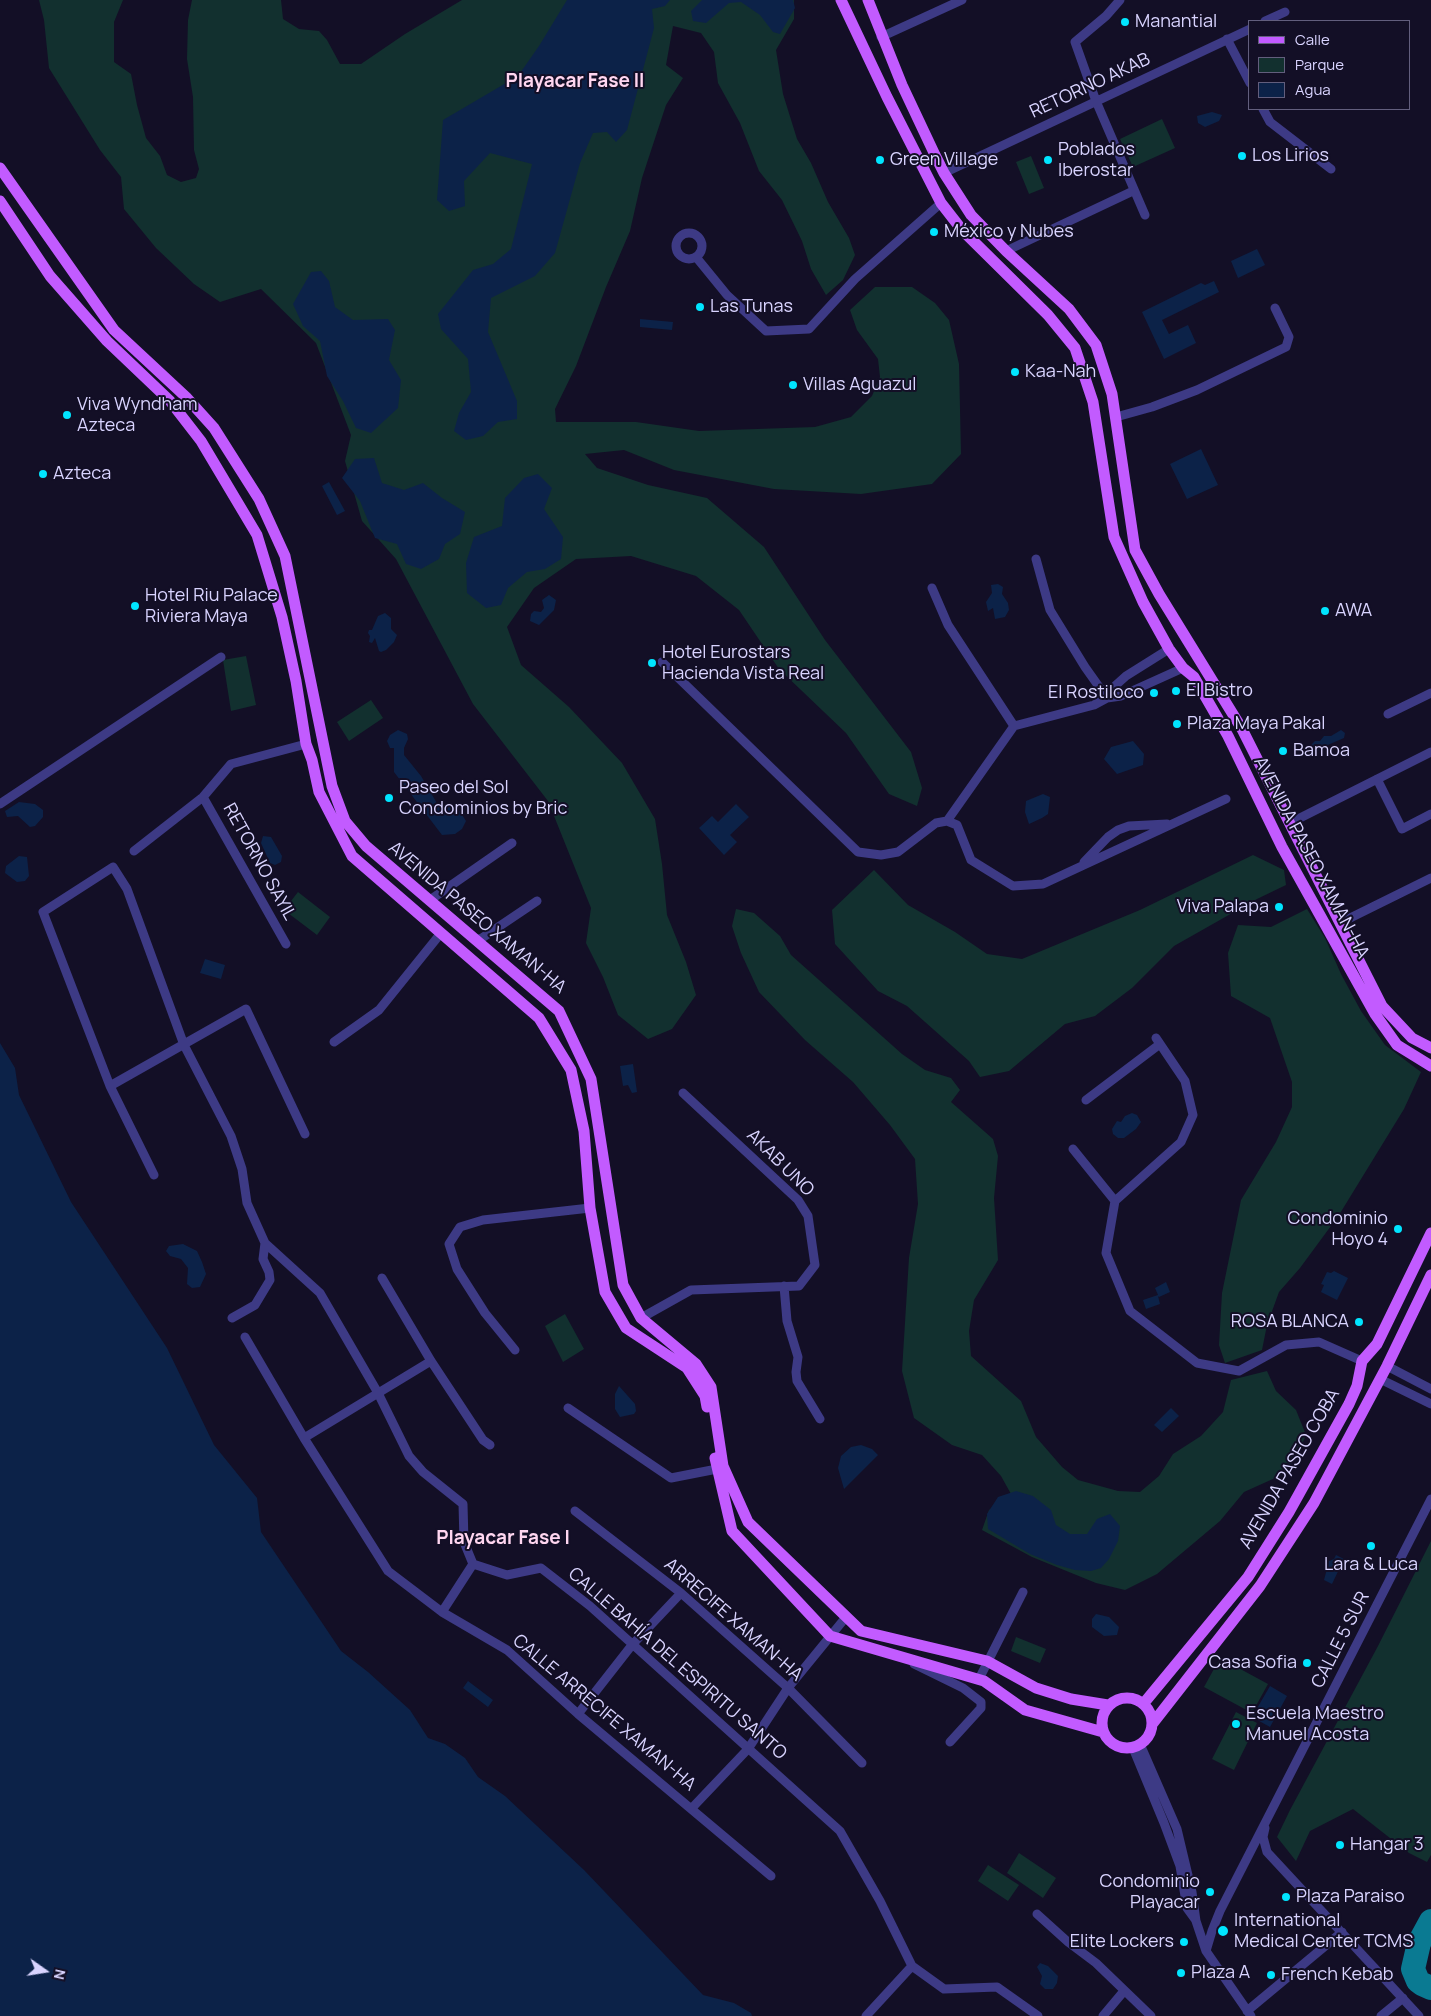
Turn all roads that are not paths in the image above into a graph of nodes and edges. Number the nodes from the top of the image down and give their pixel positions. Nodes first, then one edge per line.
1 (841, 0) edge
2 (868, 0) edge
3 (962, 0) edge
4 (1120, 0) edge
5 (1285, 12) dead end
6 (1267, 20) edge
7 (1248, 30) edge
8 (881, 37) junction
9 (1227, 39) junction
10 (1248, 79) edge
11 (1096, 102) junction
12 (1264, 110) edge
13 (935, 155) junction
14 (920, 164) junction
15 (0, 168) edge
16 (1331, 169) dead end
17 (944, 173) junction
18 (1133, 191) junction
19 (0, 201) edge
20 (941, 203) junction
21 (1145, 215) dead end
22 (984, 229) junction
23 (976, 242) junction
24 (1006, 251) junction
25 (696, 257) dead end
26 (1276, 308) dead end
27 (1116, 417) junction
28 (1036, 559) dead end
29 (932, 588) dead end
30 (1159, 594) junction
31 (1143, 602) junction
32 (1169, 649) junction
33 (221, 657) dead end
34 (662, 662) dead end
35 (1182, 668) junction
36 (1431, 693) edge
37 (1107, 698) junction
38 (1388, 714) dead end
39 (1014, 726) junction
40 (306, 744) junction
41 (1431, 752) edge
42 (1377, 779) junction
43 (332, 786) junction
44 (319, 792) junction
45 (203, 797) junction
46 (1226, 799) dead end
47 (0, 804) edge
48 (1431, 814) edge
49 (947, 821) junction
50 (1290, 823) junction
51 (1169, 825) junction
52 (512, 843) dead end
53 (134, 851) dead end
54 (1080, 866) junction
55 (1431, 878) edge
56 (425, 896) junction
57 (538, 901) dead end
58 (411, 906) junction
59 (1340, 923) junction
60 (441, 933) junction
61 (476, 940) junction
62 (286, 944) dead end
63 (490, 952) junction
64 (479, 966) junction
65 (334, 1042) dead end
66 (184, 1045) junction
67 (1431, 1048) edge
68 (1431, 1066) edge
69 (110, 1086) junction
70 (684, 1093) dead end
71 (1086, 1100) dead end
72 (304, 1134) dead end
73 (1073, 1149) dead end
74 (603, 1157) junction
75 (586, 1160) junction
76 (154, 1175) dead end
77 (1115, 1201) junction
78 (590, 1208) junction
79 (1431, 1233) edge
80 (616, 1242) junction
81 (265, 1243) junction
82 (597, 1246) junction
83 (1431, 1276) edge
84 (382, 1278) dead end
85 (784, 1286) junction
86 (232, 1318) dead end
87 (641, 1318) junction
88 (1388, 1321) junction
89 (1404, 1329) junction
90 (245, 1337) dead end
91 (515, 1350) dead end
92 (1362, 1361) junction
93 (430, 1362) junction
94 (1387, 1366) junction
95 (1380, 1379) junction
96 (1431, 1389) edge
97 (378, 1393) junction
98 (1349, 1404) junction
99 (1431, 1404) edge
100 (568, 1408) dead end
101 (1363, 1411) junction
102 (820, 1419) dead end
103 (304, 1438) junction
104 (490, 1445) dead end
105 (717, 1469) junction
106 (1431, 1499) edge
107 (575, 1512) dead end
108 (473, 1564) junction
109 (1023, 1592) dead end
110 (681, 1593) junction
111 (442, 1612) junction
112 (846, 1617) junction
113 (830, 1636) junction
114 (632, 1645) junction
115 (893, 1654) junction
116 (987, 1661) junction
117 (978, 1679) junction
118 (788, 1688) junction
119 (1144, 1703) junction
120 (1108, 1705) junction
121 (578, 1714) junction
122 (1153, 1724) junction
123 (1103, 1732) junction
124 (950, 1742) dead end
125 (1136, 1746) junction
126 (748, 1749) junction
127 (862, 1763) dead end
128 (691, 1809) junction
129 (1266, 1822) junction
130 (1267, 1852) junction
131 (1247, 1858) junction
132 (770, 1876) dead end
133 (1220, 1911) junction
134 (1037, 1914) dead end
135 (1196, 1921) junction
136 (1342, 1932) junction
137 (1206, 1952) junction
138 (912, 1966) junction
139 (1124, 1991) junction
140 (1403, 1998) junction
141 (1249, 2013) edge
142 (866, 2016) edge
143 (1038, 2016) edge
144 (1103, 2016) edge
145 (1151, 2016) edge
146 (1381, 2016) edge
147 (1419, 2016) edge

1 - 14 main road, AVENIDA PASEO XAMAN-HA
2 - 8 main road, AVENIDA PASEO XAMAN-HA
3 - 8 street
4 - 11 street
5 - 6 street
7 - 9 street, RETORNO AKAB
8 - 13 main road, AVENIDA PASEO XAMAN-HA
9 - 10 street
9 - 11 street, RETORNO AKAB
11 - 17 street, RETORNO AKAB
11 - 18 street
12 - 16 street
13 - 14 main road
13 - 17 main road, AVENIDA PASEO XAMAN-HA
14 - 20 main road, AVENIDA PASEO XAMAN-HA
15 - 43 main road, AVENIDA PASEO XAMAN-HA
17 - 22 main road, AVENIDA PASEO XAMAN-HA
18 - 21 street
18 - 24 street
19 - 40 main road, AVENIDA PASEO XAMAN-HA
20 - 23 main road, AVENIDA PASEO XAMAN-HA
20 - 25 street
22 - 23 main road
22 - 24 main road, AVENIDA PASEO XAMAN-HA
23 - 31 main road, AVENIDA PASEO XAMAN-HA
24 - 27 main road, AVENIDA PASEO XAMAN-HA
26 - 27 street
27 - 30 main road, AVENIDA PASEO XAMAN-HA
28 - 37 street
29 - 39 street
30 - 31 main road
30 - 50 main road, AVENIDA PASEO XAMAN-HA
31 - 32 main road, AVENIDA PASEO XAMAN-HA
32 - 35 main road, AVENIDA PASEO XAMAN-HA
32 - 37 street
33 - 47 street
34 - 49 street
35 - 37 street
35 - 68 main road, AVENIDA PASEO XAMAN-HA
36 - 38 street
37 - 39 street
39 - 49 street
40 - 44 main road, AVENIDA PASEO XAMAN-HA
40 - 45 street, RETORNO SAYIL
41 - 42 street
42 - 48 street
42 - 50 street
43 - 44 main road
43 - 56 main road, AVENIDA PASEO XAMAN-HA
44 - 58 main road, AVENIDA PASEO XAMAN-HA
45 - 53 street, RETORNO SAYIL
45 - 62 street, RETORNO SAYIL
46 - 51 street
49 - 54 street
50 - 59 main road, AVENIDA PASEO XAMAN-HA
51 - 54 street
51 - 54 street
52 - 56 street
55 - 59 street
56 - 58 main road
56 - 61 main road, AVENIDA PASEO XAMAN-HA
57 - 61 street
58 - 60 main road, AVENIDA PASEO XAMAN-HA
59 - 67 main road, AVENIDA PASEO XAMAN-HA
60 - 64 main road, AVENIDA PASEO XAMAN-HA
60 - 65 street
61 - 63 main road, AVENIDA PASEO XAMAN-HA
63 - 64 main road
63 - 74 main road, AVENIDA PASEO XAMAN-HA
64 - 75 main road, AVENIDA PASEO XAMAN-HA
66 - 69 street
66 - 69 street
66 - 72 street
66 - 81 street
69 - 76 street
70 - 85 street, AKAB UNO
71 - 77 street
73 - 77 street
74 - 75 main road
74 - 80 main road, AVENIDA PASEO XAMAN-HA
75 - 78 main road, AVENIDA PASEO XAMAN-HA
77 - 92 street
78 - 82 main road, AVENIDA PASEO XAMAN-HA
78 - 91 street
79 - 88 main road, AVENIDA PASEO COBA
80 - 82 main road
80 - 87 main road, AVENIDA PASEO XAMAN-HA
81 - 86 street
81 - 97 street
82 - 105 main road, AVENIDA PASEO XAMAN-HA
83 - 89 main road, AVENIDA PASEO COBA
84 - 93 street
85 - 87 street, AKAB UNO
85 - 102 street
87 - 112 main road, AVENIDA PASEO XAMAN-HA
88 - 89 main road
88 - 92 main road, AVENIDA PASEO COBA
89 - 94 main road, AVENIDA PASEO COBA
90 - 103 street, CALLE ARRECIFE XAMAN-HA
92 - 98 main road, AVENIDA PASEO COBA
93 - 97 street
93 - 104 street
94 - 95 main road, AVENIDA PASEO COBA
94 - 96 street
95 - 99 street
95 - 101 main road, AVENIDA PASEO COBA
97 - 103 street
97 - 108 street
98 - 101 main road
98 - 119 main road, AVENIDA PASEO COBA
100 - 105 street
101 - 122 main road, AVENIDA PASEO COBA
103 - 111 street, CALLE ARRECIFE XAMAN-HA
105 - 113 main road, AVENIDA PASEO XAMAN-HA
106 - 129 street, CALLE 5 SUR
107 - 110 street, ARRECIFE XAMAN-HA
108 - 111 street
108 - 114 street, CALLE BAHÍA DEL ESPIRITU SANTO
109 - 116 street
110 - 114 street
110 - 118 street, ARRECIFE XAMAN-HA
111 - 121 street, CALLE ARRECIFE XAMAN-HA
112 - 113 street
112 - 116 main road, AVENIDA PASEO XAMAN-HA
113 - 115 main road
113 - 118 street
114 - 121 street
114 - 126 street, CALLE BAHÍA DEL ESPIRITU SANTO
115 - 117 main road
115 - 124 street
116 - 117 street
116 - 120 main road, AVENIDA PASEO XAMAN-HA
117 - 123 main road
118 - 126 street
118 - 127 street, ARRECIFE XAMAN-HA
119 - 120 main road
119 - 122 main road
120 - 123 main road
121 - 128 street, CALLE ARRECIFE XAMAN-HA
122 - 125 main road
123 - 125 main road
125 - 135 street
126 - 128 street
126 - 138 street, CALLE BAHÍA DEL ESPIRITU SANTO
128 - 132 street, CALLE ARRECIFE XAMAN-HA
129 - 130 street
129 - 131 street, CALLE 5 SUR
130 - 131 street
130 - 136 street
131 - 133 street, CALLE 5 SUR
133 - 135 street
133 - 137 street, CALLE 5 SUR
134 - 139 street
135 - 137 street
136 - 140 street
136 - 141 street
137 - 141 street
138 - 142 street
138 - 143 street, CALLE BAHÍA DEL ESPIRITU SANTO
139 - 144 street
139 - 145 street
140 - 146 street
140 - 147 street

